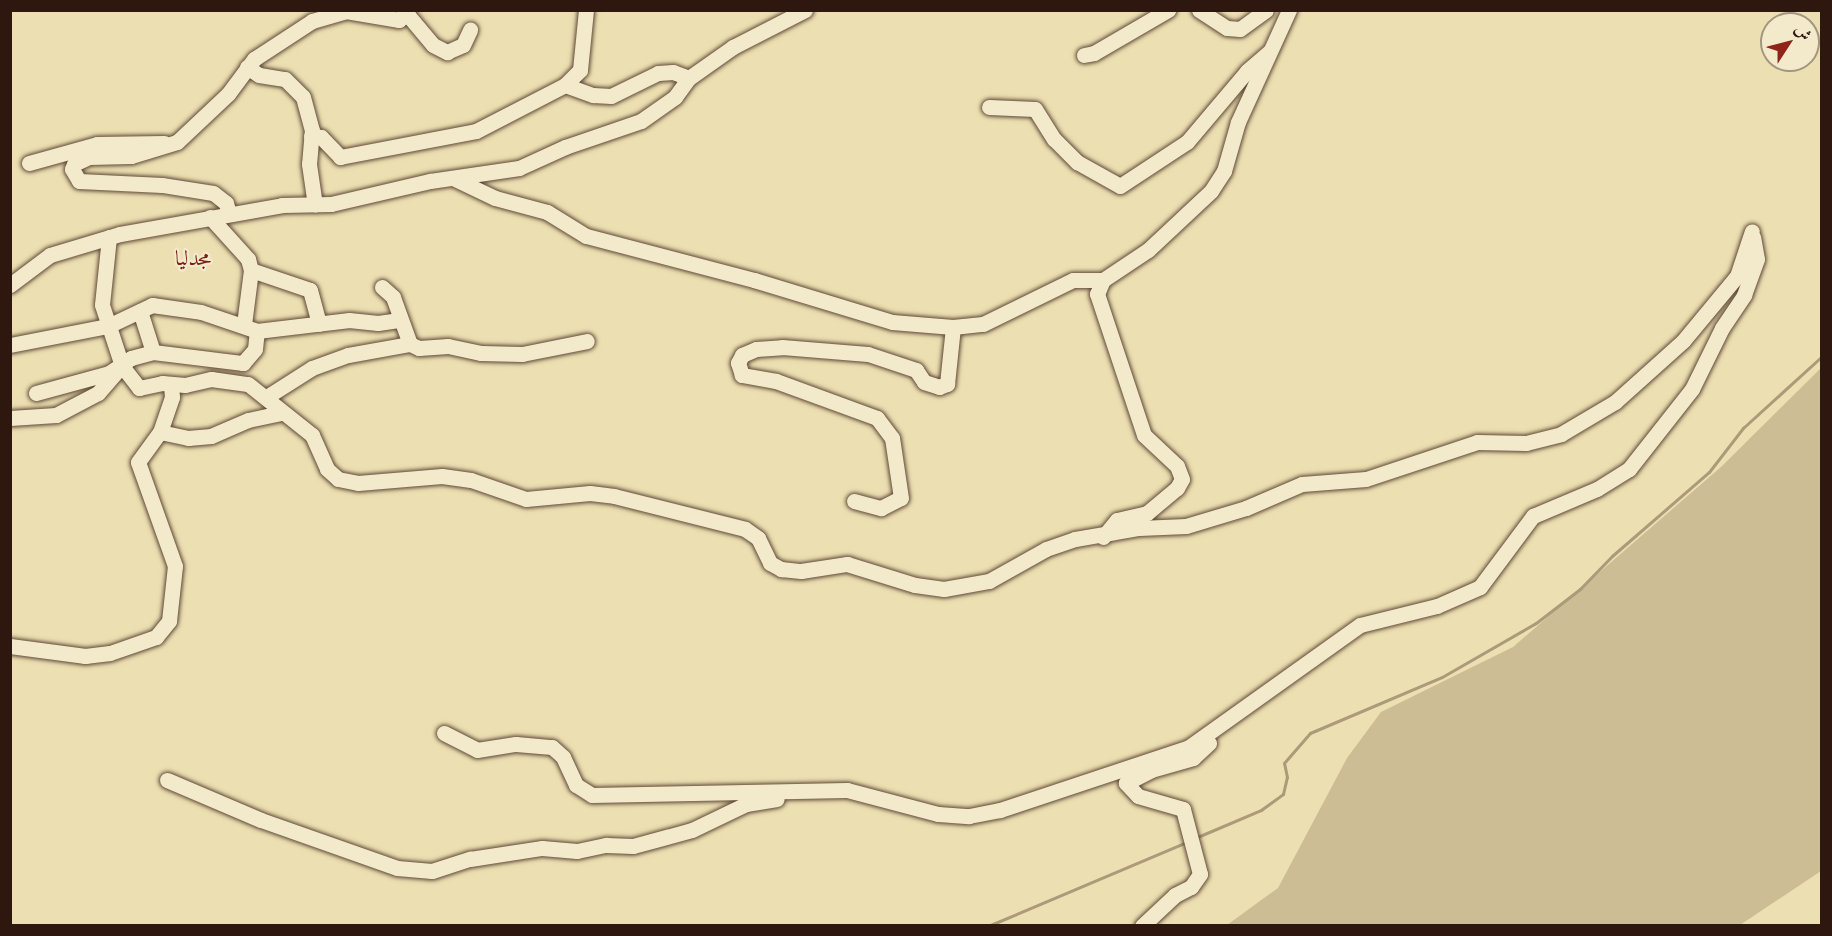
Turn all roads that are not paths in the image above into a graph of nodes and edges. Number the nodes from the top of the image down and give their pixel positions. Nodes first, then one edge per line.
1 (586, 10) edge
2 (805, 10) edge
3 (1168, 10) edge
4 (1199, 10) edge
5 (1266, 10) edge
6 (1289, 10) edge
7 (407, 12) edge
8 (470, 30) dead end
9 (1274, 47) junction
10 (1084, 55) dead end
11 (247, 68) junction
12 (689, 78) junction
13 (565, 85) junction
14 (989, 107) dead end
15 (311, 136) junction
16 (173, 144) junction
17 (29, 163) dead end
18 (455, 179) junction
19 (315, 206) junction
20 (230, 213) junction
21 (210, 217) junction
22 (109, 237) junction
23 (251, 270) junction
24 (1103, 280) junction
25 (10, 285) edge
26 (382, 287) dead end
27 (140, 310) junction
28 (400, 320) junction
29 (319, 324) junction
30 (108, 326) junction
31 (953, 327) junction
32 (251, 328) junction
33 (587, 341) dead end
34 (410, 344) junction
35 (10, 345) edge
36 (153, 352) junction
37 (122, 366) junction
38 (171, 386) junction
39 (36, 393) dead end
40 (268, 396) junction
41 (281, 413) junction
42 (10, 418) edge
43 (160, 432) junction
44 (854, 501) dead end
45 (1103, 537) junction
46 (10, 646) edge
47 (1220, 728) junction
48 (444, 733) dead end
49 (167, 780) dead end
50 (806, 791) junction
51 (1142, 926) edge

1 - 13 street
2 - 12 street
3 - 10 street
4 - 5 street
6 - 9 street
7 - 8 street
7 - 11 street
9 - 14 street
9 - 24 street
11 - 15 street
11 - 16 street
12 - 13 street
12 - 18 street
13 - 15 street
15 - 19 street
16 - 17 street
16 - 20 street
18 - 19 street
18 - 31 street
19 - 20 street
20 - 21 street
21 - 22 street
21 - 23 street
22 - 25 street
22 - 30 street
23 - 29 street
23 - 32 street
24 - 31 street
24 - 45 street
26 - 28 street
27 - 30 street
27 - 32 street
27 - 36 street
28 - 29 street
28 - 34 street
29 - 32 street
30 - 35 street
30 - 37 street
31 - 44 street
32 - 36 street
33 - 34 street
34 - 40 street
36 - 37 street
37 - 38 street
37 - 39 street
37 - 42 street
38 - 40 street
38 - 43 street
40 - 41 street
41 - 43 street
41 - 45 street
43 - 46 street
45 - 47 street
47 - 50 street
47 - 51 street
48 - 50 street
49 - 50 street

